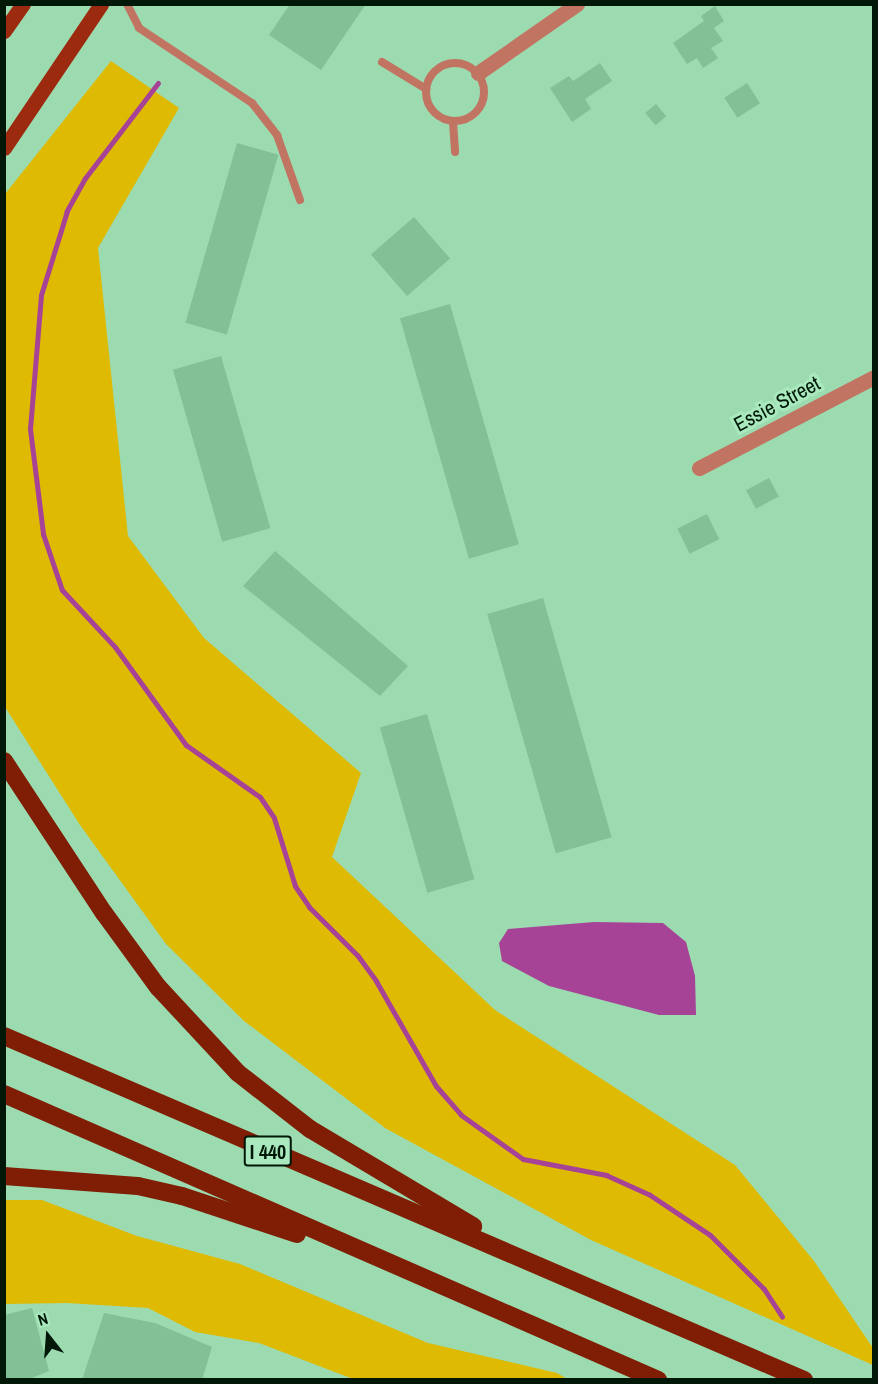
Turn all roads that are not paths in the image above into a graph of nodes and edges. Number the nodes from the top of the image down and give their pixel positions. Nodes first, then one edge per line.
1 (23, 4) edge
2 (101, 4) edge
3 (127, 4) edge
4 (577, 4) edge
5 (4, 32) edge
6 (382, 62) dead end
7 (478, 73) junction
8 (426, 89) junction
9 (453, 122) junction
10 (4, 148) edge
11 (455, 152) dead end
12 (300, 200) dead end
13 (873, 377) edge
14 (699, 468) dead end
15 (4, 761) edge
16 (4, 1036) edge
17 (4, 1094) edge
18 (4, 1176) edge
19 (534, 1262) junction
20 (415, 1273) junction
21 (658, 1380) edge
22 (804, 1380) edge

1 - 5 main road
2 - 10 main road
3 - 12 lane
4 - 7 street
6 - 8 lane
7 - 8 lane
7 - 9 lane
8 - 9 lane
9 - 11 lane
13 - 14 street, Essie Street
15 - 19 highway
16 - 19 highway, I 440
17 - 20 highway, I 440
18 - 20 highway
19 - 22 highway, I 440
20 - 21 highway, I 440

